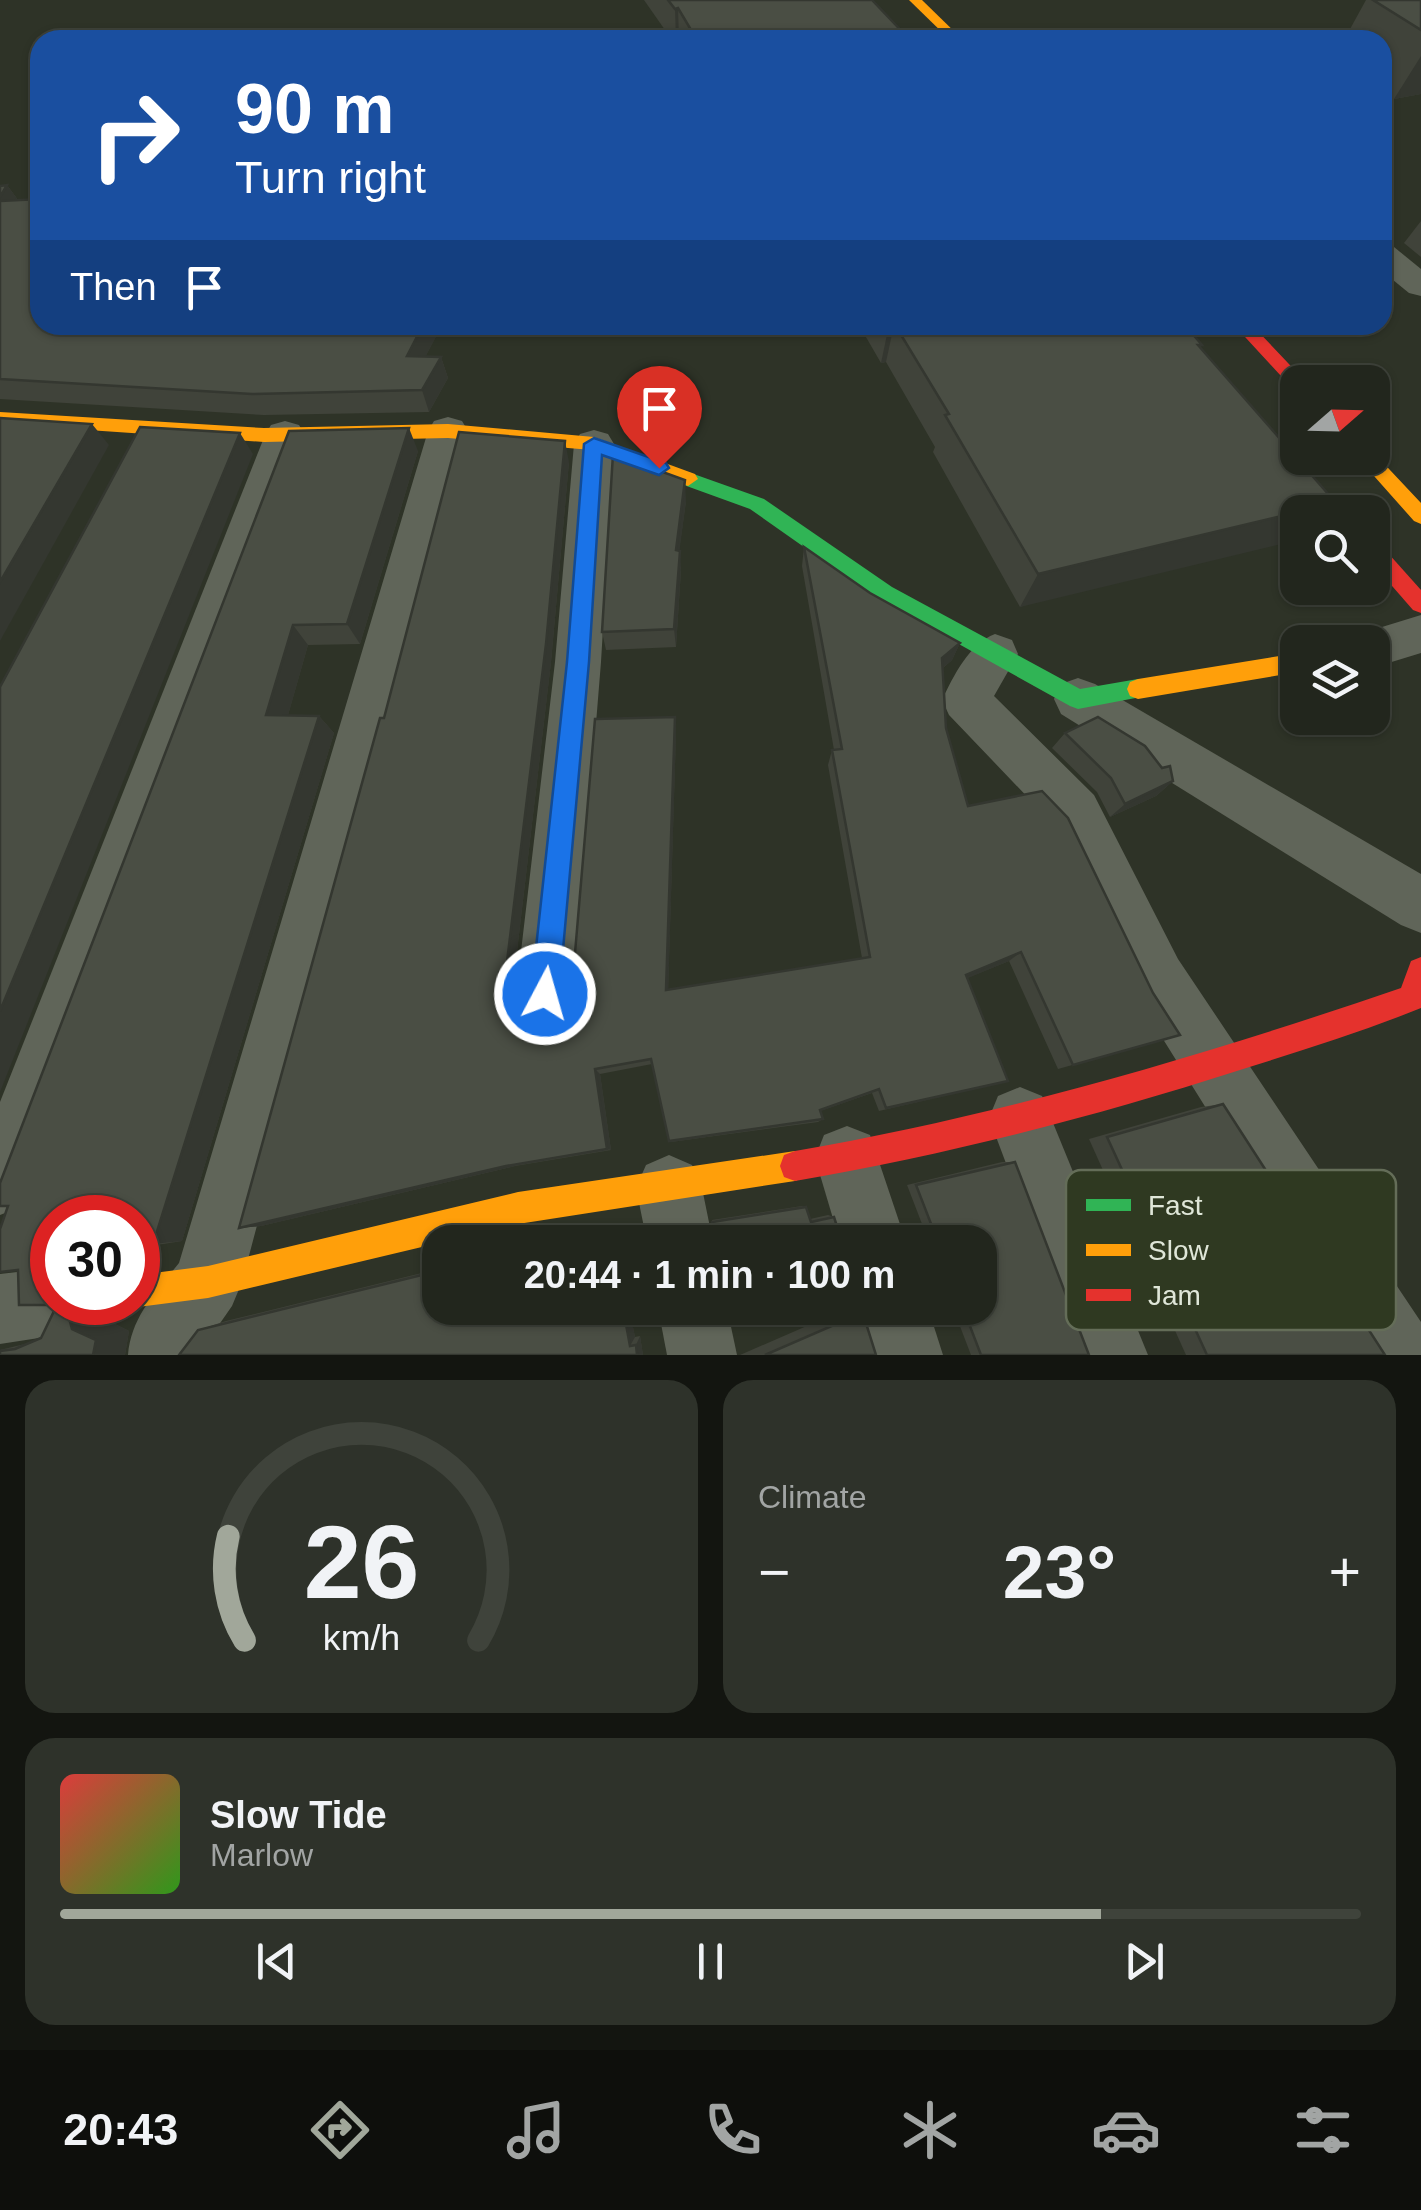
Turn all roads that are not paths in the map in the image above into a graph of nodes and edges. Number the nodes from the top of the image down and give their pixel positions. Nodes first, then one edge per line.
1 (915, 0) edge
2 (946, 30) edge
3 (1392, 262) edge
4 (1421, 286) edge
5 (1251, 335) edge
6 (1280, 365) edge
7 (0, 418) edge
8 (448, 432) junction
9 (285, 435) junction
10 (594, 444) junction
11 (1382, 475) edge
12 (1421, 516) edge
13 (1390, 569) edge
14 (1421, 604) edge
15 (1421, 634) edge
16 (1390, 643) edge
17 (995, 654) junction
18 (1280, 665) edge
19 (1078, 699) junction
20 (1421, 905) edge
21 (1421, 971) edge
22 (545, 994) dead end
23 (1213, 1062) junction
24 (1020, 1118) junction
25 (846, 1158) junction
26 (1282, 1170) edge
27 (0, 1183) edge
28 (674, 1215) edge
29 (868, 1225) edge
30 (1066, 1236) edge
31 (208, 1282) junction
32 (160, 1288) edge
33 (30, 1305) edge
34 (0, 1309) edge
35 (696, 1325) edge
36 (899, 1325) edge
37 (1102, 1330) edge
38 (1385, 1330) edge
39 (162, 1355) edge
40 (702, 1355) edge
41 (908, 1355) edge
42 (1112, 1355) edge
43 (1401, 1355) edge

1 - 2 street
3 - 4 street
5 - 6 street
7 - 9 street
8 - 9 street
8 - 10 street
8 - 31 street
9 - 27 street
10 - 17 street
10 - 22 street
11 - 12 street
13 - 14 street
15 - 16 street
17 - 19 street
17 - 23 street
18 - 19 street
19 - 20 street
21 - 23 street
23 - 24 street
23 - 26 street
24 - 25 street
24 - 30 street
25 - 28 street
25 - 29 street
28 - 31 street
31 - 32 street
31 - 39 street
33 - 34 street
35 - 40 street
36 - 41 street
37 - 42 street
38 - 43 street

